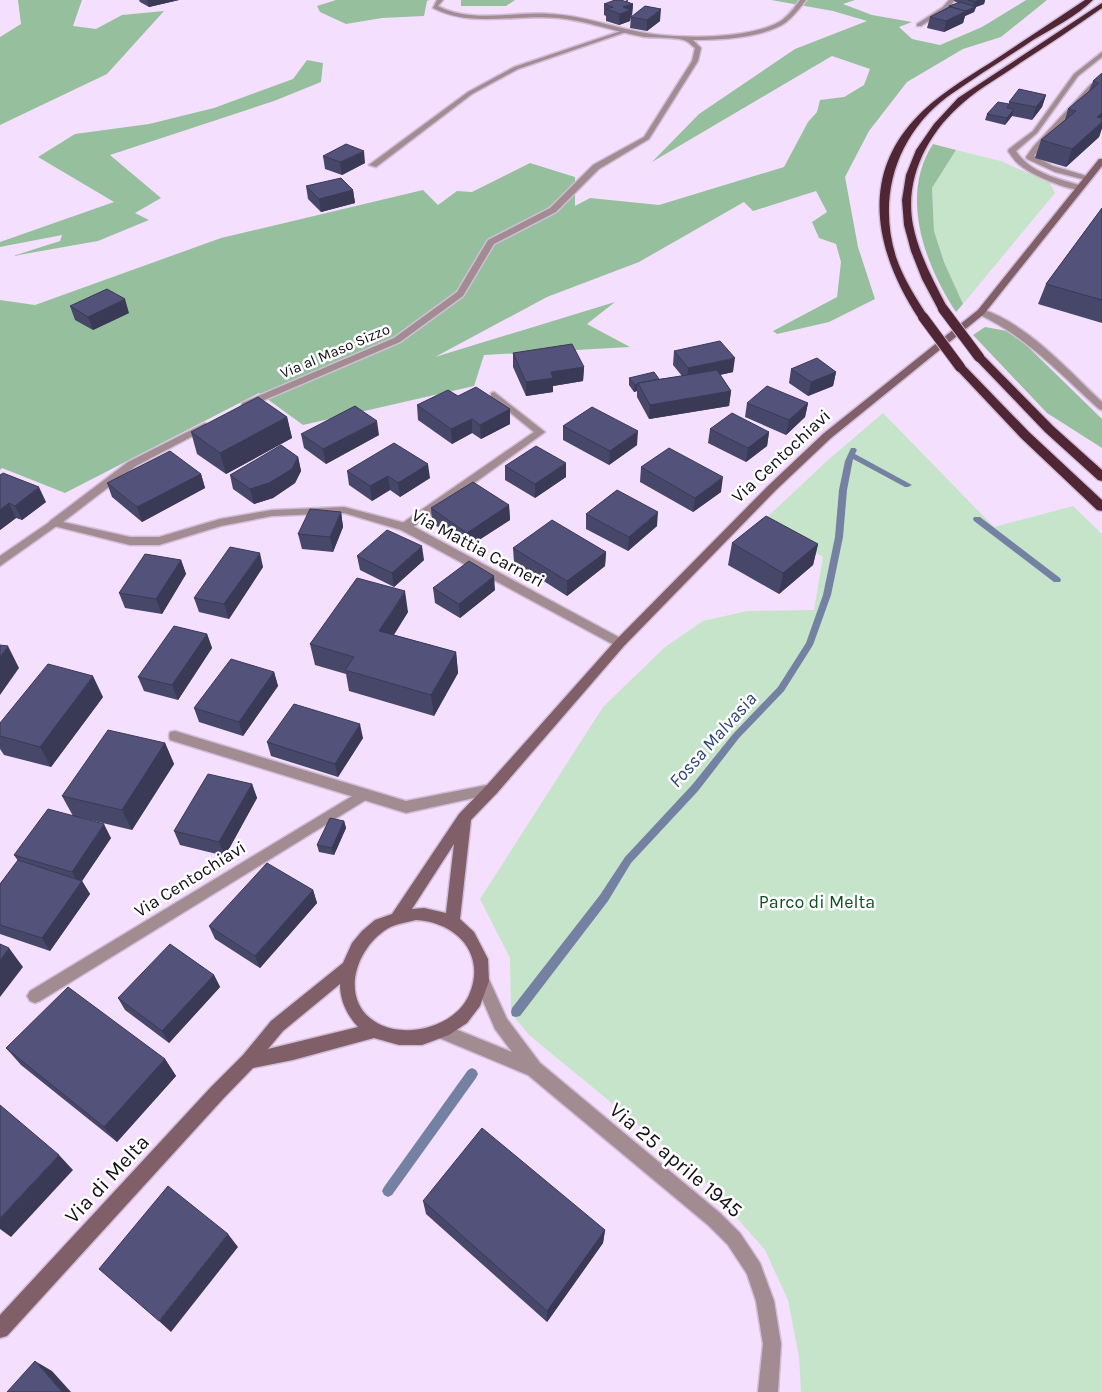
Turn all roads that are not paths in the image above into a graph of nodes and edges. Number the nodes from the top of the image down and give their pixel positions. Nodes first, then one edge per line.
1 (440, 0) edge
2 (803, 0) edge
3 (952, 0) edge
4 (1079, 0) edge
5 (1090, 0) edge
6 (1102, 5) edge
7 (1068, 14) junction
8 (919, 25) dead end
9 (626, 31) junction
10 (686, 37) junction
11 (1102, 54) edge
12 (1093, 85) edge
13 (1102, 161) edge
14 (373, 165) dead end
15 (1087, 179) junction
16 (1080, 188) junction
17 (981, 312) junction
18 (494, 394) dead end
19 (1102, 407) edge
20 (238, 408) edge
21 (212, 422) edge
22 (1049, 429) junction
23 (1102, 468) edge
24 (1102, 477) edge
25 (1102, 507) edge
26 (54, 523) junction
27 (405, 527) junction
28 (0, 562) edge
29 (620, 643) junction
30 (175, 736) dead end
31 (492, 788) junction
32 (364, 794) junction
33 (464, 818) junction
34 (398, 918) junction
35 (452, 922) junction
36 (348, 968) junction
37 (482, 980) junction
38 (35, 996) dead end
39 (375, 1030) junction
40 (443, 1032) junction
41 (249, 1061) junction
42 (534, 1069) junction
43 (0, 1329) edge
44 (768, 1392) edge

1 - 9 street
2 - 10 street
3 - 8 street
4 - 7 highway
5 - 7 highway
6 - 22 highway, bridge
7 - 25 highway, bridge
9 - 10 street
9 - 14 street
10 - 20 street, Via al Maso Sizzo
11 - 16 street
12 - 15 street
13 - 15 street, Via Centochiavi
15 - 16 street, Via Centochiavi
16 - 17 street, Via Centochiavi
17 - 19 street
17 - 29 street, Via Centochiavi
18 - 27 street
21 - 26 street
22 - 23 highway
22 - 24 highway
26 - 27 street, Via Mattia Carneri
26 - 28 street
27 - 29 street, Via Mattia Carneri
29 - 31 street, Via Centochiavi
30 - 32 street
31 - 32 street
31 - 33 street, Via Centochiavi
32 - 38 street, Via Centochiavi
33 - 34 street, Via Centochiavi
33 - 35 street
34 - 35 street, Via di Melta
34 - 36 street, Via di Melta
35 - 37 street, Via di Melta
36 - 39 street, Via di Melta
36 - 41 street, Via di Melta
37 - 40 street, Via di Melta
37 - 42 street, Via 25 aprile 1945
39 - 40 street, Via di Melta
39 - 41 street
40 - 42 street, Via 25 aprile 1945
41 - 43 street, Via di Melta
42 - 44 street, Via 25 aprile 1945

